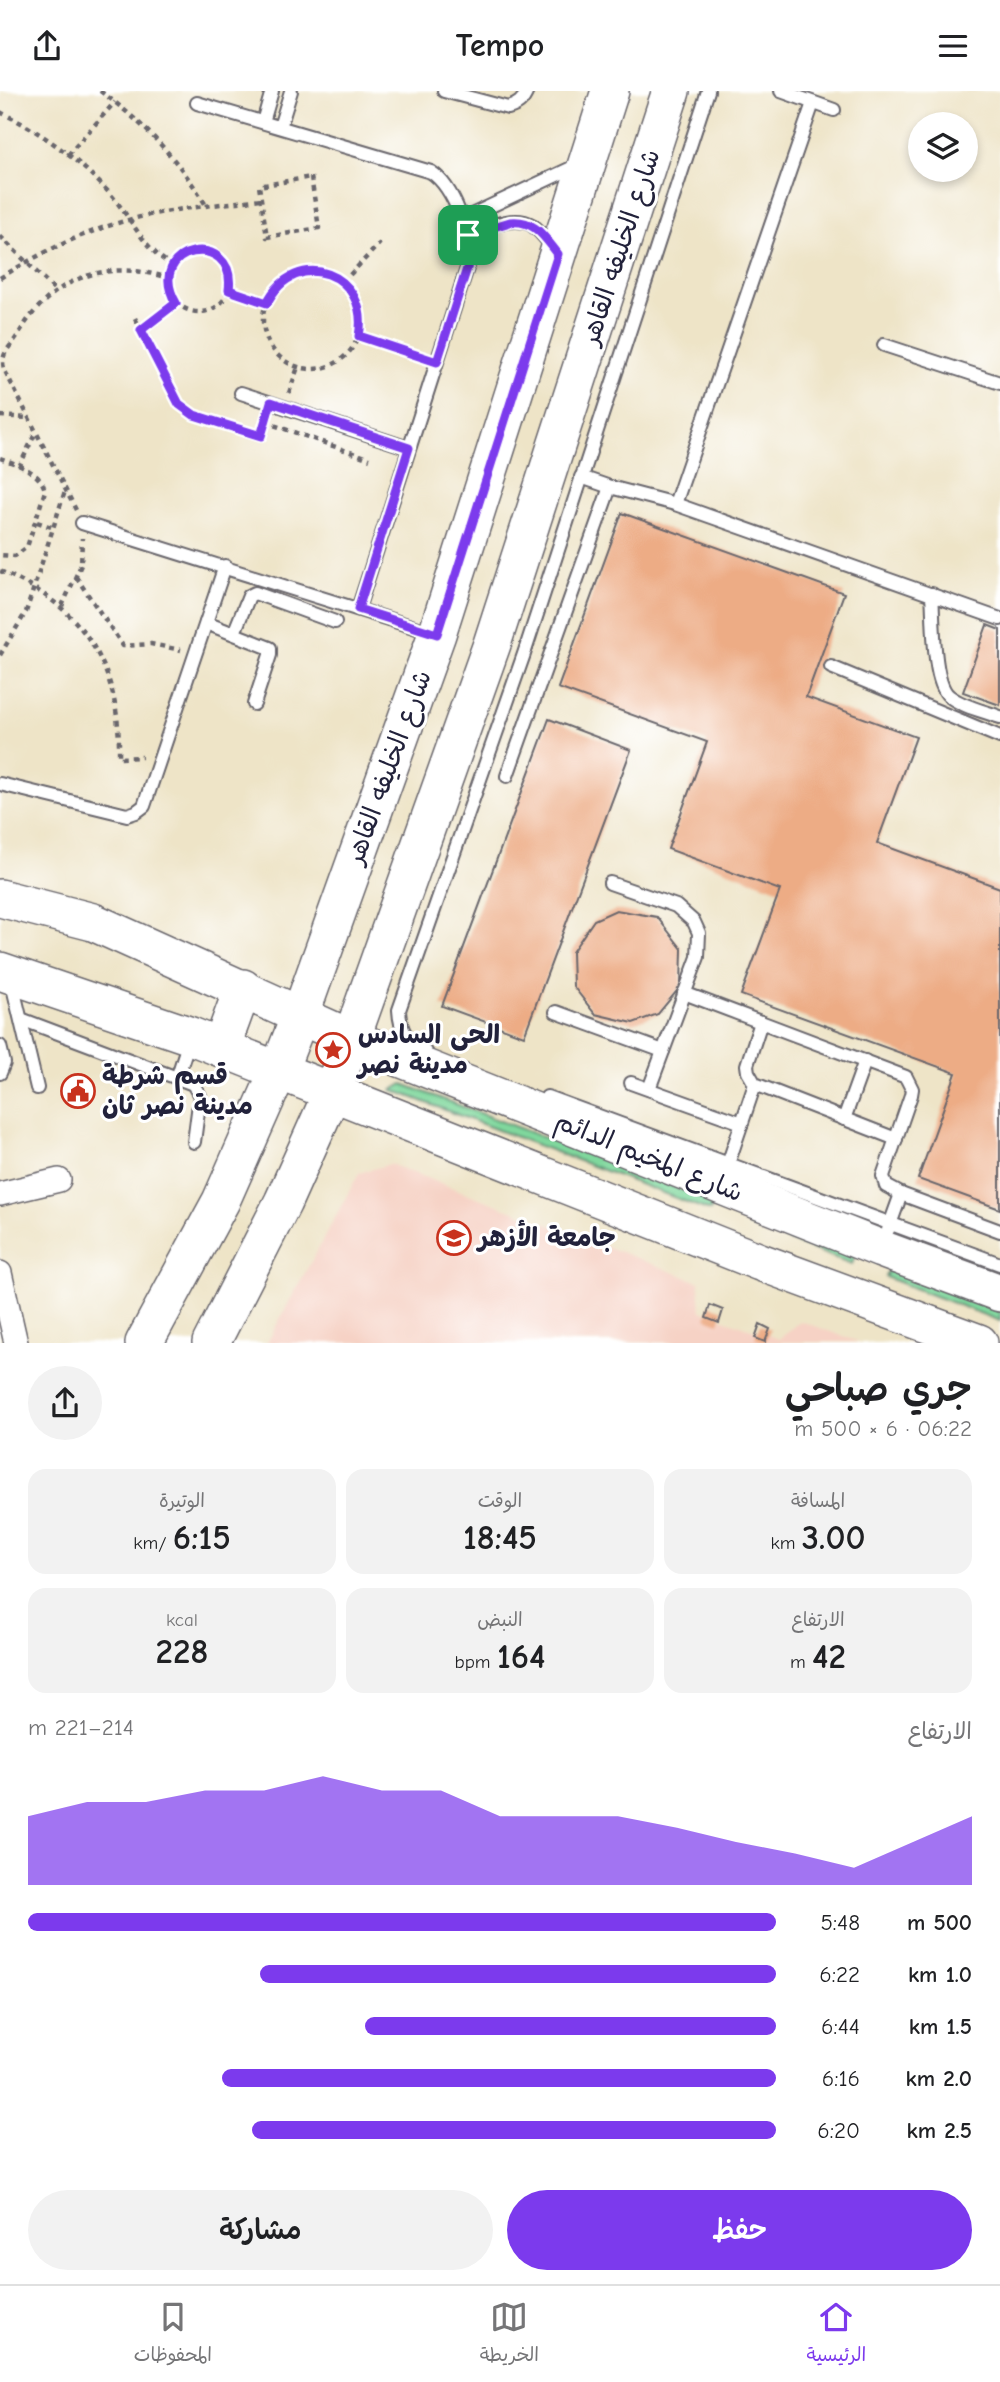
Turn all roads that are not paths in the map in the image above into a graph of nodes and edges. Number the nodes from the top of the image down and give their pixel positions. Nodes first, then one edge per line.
1 (272, 91) edge
2 (291, 91) edge
3 (444, 91) edge
4 (527, 91) edge
5 (610, 91) edge
6 (671, 91) edge
7 (708, 91) edge
8 (781, 91) edge
9 (197, 103) dead end
10 (813, 103) junction
11 (834, 110) dead end
12 (263, 122) junction
13 (280, 127) junction
14 (588, 160) junction
15 (461, 220) junction
16 (468, 235) junction
17 (558, 254) junction
18 (884, 345) dead end
19 (1000, 383) edge
20 (242, 393) dead end
21 (409, 448) junction
22 (581, 477) junction
23 (610, 487) junction
24 (675, 504) junction
25 (82, 523) road end
26 (225, 566) junction
27 (932, 594) junction
28 (358, 609) junction
29 (1000, 619) edge
30 (335, 622) dead end
31 (206, 623) junction
32 (234, 633) junction
33 (437, 634) junction
34 (506, 648) junction
35 (831, 667) dead end
36 (951, 698) junction
37 (254, 704) dead end
38 (945, 715) junction
39 (1000, 717) edge
40 (1000, 737) edge
41 (507, 776) dead end
42 (0, 785) edge
43 (610, 883) dead end
44 (0, 898) edge
45 (5, 973) edge
46 (243, 988) junction
47 (684, 993) junction
48 (556, 1011) dead end
49 (300, 1016) junction
50 (21, 1019) junction
51 (761, 1022) junction
52 (352, 1039) junction
53 (206, 1042) junction
54 (0, 1046) edge
55 (663, 1051) junction
56 (440, 1058) dead end
57 (865, 1061) junction
58 (278, 1072) junction
59 (0, 1073) edge
60 (177, 1078) junction
61 (631, 1083) dead end
62 (755, 1084) junction
63 (37, 1088) dead end
64 (649, 1089) junction
65 (531, 1091) dead end
66 (332, 1093) junction
67 (844, 1119) junction
68 (742, 1123) junction
69 (895, 1139) junction
70 (194, 1142) dead end
71 (728, 1164) junction
72 (59, 1180) dead end
73 (0, 1194) edge
74 (901, 1194) junction
75 (1000, 1231) edge
76 (886, 1236) junction
77 (1000, 1264) edge
78 (0, 1273) edge
79 (1000, 1293) edge
80 (861, 1299) junction
81 (16, 1342) edge
82 (144, 1342) edge
83 (211, 1342) edge
84 (979, 1342) edge

1 - 12 lane
2 - 13 lane
3 - 4 lane
5 - 14 main road, شارع الخليفه القاهر
6 - 34 main road, شارع الخليفه القاهر
7 - 22 lane
8 - 10 lane
9 - 12 lane
10 - 11 lane
10 - 24 lane
12 - 13 lane
13 - 15 lane
14 - 15 lane
14 - 17 main road, شارع الخليفه القاهر
15 - 16 lane
16 - 17 lane
16 - 21 lane
17 - 33 main road, شارع الخليفه القاهر
18 - 19 lane
20 - 21 lane
21 - 28 lane
22 - 23 lane
22 - 34 lane
23 - 24 lane
23 - 41 lane
24 - 27 lane
25 - 26 lane
26 - 28 lane
26 - 31 lane
27 - 29 lane
27 - 36 lane
28 - 33 lane
30 - 32 lane
31 - 32 lane
31 - 42 lane
32 - 37 lane
33 - 49 main road, شارع الخليفه القاهر
34 - 52 main road, شارع الخليفه القاهر
34 - 56 lane
35 - 38 lane
36 - 38 lane
36 - 39 lane
38 - 40 lane
43 - 47 lane
44 - 46 main road, شارع المخيم الدائم
45 - 50 lane
45 - 53 main road
46 - 49 main road, شارع المخيم الدائم
46 - 53 main road
47 - 51 lane
47 - 55 lane
48 - 55 lane
49 - 52 main road, شارع المخيم الدائم
49 - 58 main road, شارع الخليفه القاهر
50 - 60 lane
50 - 63 lane
51 - 57 lane
51 - 62 lane
52 - 66 main road, شارع الخليفه القاهر
52 - 76 main road, شارع المخيم الدائم
53 - 58 main road
53 - 60 lane
54 - 59 lane
55 - 64 lane
57 - 67 lane
57 - 69 lane
58 - 66 main road
58 - 82 main road, شارع الخليفه القاهر
60 - 70 lane
61 - 64 lane
62 - 67 lane
62 - 68 lane
64 - 68 lane
65 - 71 lane
66 - 80 main road
66 - 83 main road, شارع الخليفه القاهر
67 - 69 lane
68 - 71 lane
69 - 74 lane
71 - 76 lane
72 - 73 street
74 - 75 lane
74 - 76 lane
76 - 77 lane
76 - 79 main road, شارع المخيم الدائم
76 - 80 main road
78 - 81 street
80 - 84 main road

